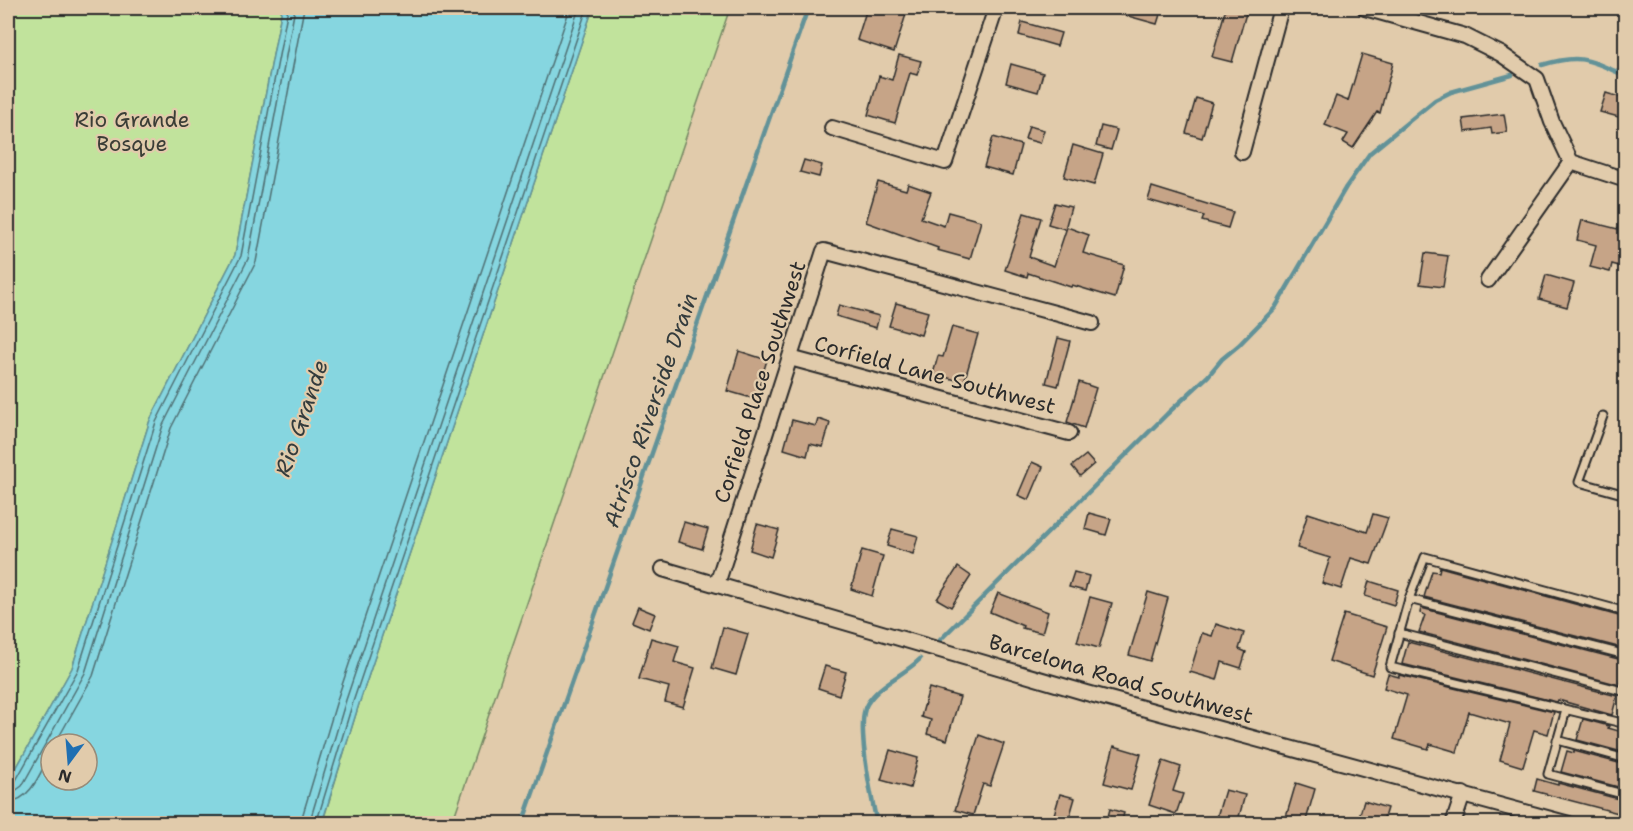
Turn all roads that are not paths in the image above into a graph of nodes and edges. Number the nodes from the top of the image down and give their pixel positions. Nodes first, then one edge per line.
1 (996, 8) edge
2 (1281, 8) edge
3 (1365, 8) edge
4 (832, 129) dead end
5 (1242, 152) dead end
6 (1571, 162) junction
7 (1626, 180) edge
8 (1488, 280) dead end
9 (1092, 323) dead end
10 (790, 358) junction
11 (1603, 416) dead end
12 (1069, 433) dead end
13 (1626, 495) edge
14 (663, 569) dead end
15 (717, 584) junction
16 (1409, 598) junction
17 (1626, 612) edge
18 (1400, 633) junction
19 (1626, 655) edge
20 (1626, 692) edge
21 (1566, 710) junction
22 (1626, 710) edge
23 (1624, 723) edge
24 (1557, 740) junction
25 (1626, 759) edge
26 (1462, 794) junction
27 (1626, 795) edge
28 (1453, 824) edge
29 (1569, 824) edge

1 - 4 street
2 - 5 street
3 - 6 street
6 - 7 street
6 - 8 street
9 - 10 street, Corfield Place Southwest
10 - 12 street, Corfield Lane Southwest
10 - 15 street, Corfield Place Southwest
11 - 13 lane
14 - 15 street, Barcelona Road Southwest
15 - 26 street, Barcelona Road Southwest
16 - 17 lane
16 - 18 lane
16 - 19 lane
18 - 20 lane
18 - 21 lane
21 - 23 lane
21 - 24 lane
22 - 23 lane
24 - 25 lane
24 - 27 lane
26 - 28 street
26 - 29 street, Barcelona Road Southwest

